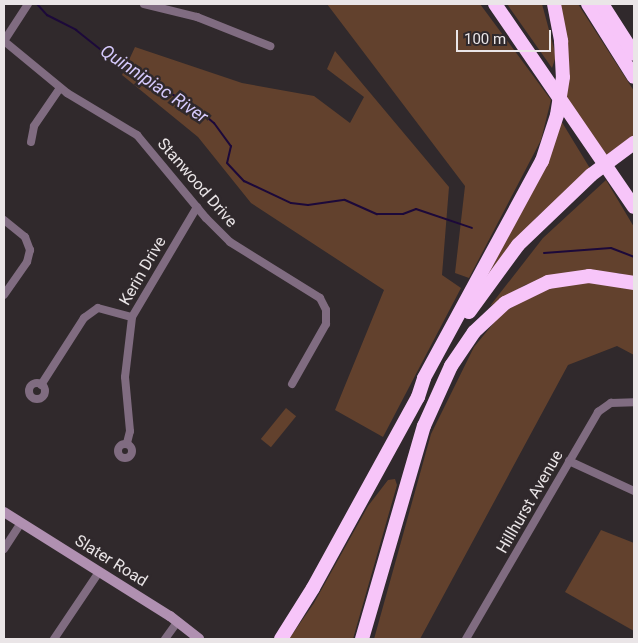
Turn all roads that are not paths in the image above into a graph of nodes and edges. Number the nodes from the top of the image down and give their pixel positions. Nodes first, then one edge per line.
1 (28, 4) edge
2 (144, 4) edge
3 (495, 4) edge
4 (554, 4) edge
5 (588, 4) edge
6 (602, 4) edge
7 (4, 41) edge
8 (270, 46) dead end
9 (634, 54) edge
10 (634, 77) edge
11 (60, 88) junction
12 (31, 142) dead end
13 (634, 143) edge
14 (634, 154) edge
15 (594, 179) junction
16 (197, 207) junction
17 (634, 207) edge
18 (4, 220) edge
19 (634, 283) edge
20 (4, 295) edge
21 (132, 317) junction
22 (451, 366) junction
23 (292, 384) dead end
24 (41, 385) dead end
25 (418, 397) junction
26 (634, 402) edge
27 (127, 444) dead end
28 (570, 460) junction
29 (634, 491) edge
30 (4, 512) edge
31 (21, 523) junction
32 (4, 549) edge
33 (99, 572) junction
34 (178, 621) junction
35 (54, 639) edge
36 (165, 639) edge
37 (199, 639) edge
38 (281, 639) edge
39 (362, 639) edge
40 (466, 639) edge

1 - 7 street
2 - 8 street
3 - 17 highway
4 - 25 highway, bridge
5 - 10 highway
6 - 9 highway
7 - 11 street, Stanwood Drive
11 - 12 street
11 - 16 street, Stanwood Drive
13 - 15 highway, bridge
14 - 15 highway
15 - 22 highway
15 - 25 highway
16 - 21 street, Kerin Drive
16 - 23 street, Stanwood Drive
18 - 20 street
19 - 22 highway
21 - 24 street
21 - 27 street, Kerin Drive
22 - 39 highway
25 - 38 highway
26 - 28 street, Hillhurst Avenue
28 - 29 street
28 - 40 street, Hillhurst Avenue
30 - 31 main road, Slater Road
31 - 32 street
31 - 33 main road, Slater Road
33 - 34 main road, Slater Road
33 - 35 street
34 - 36 street
34 - 37 main road, Slater Road

